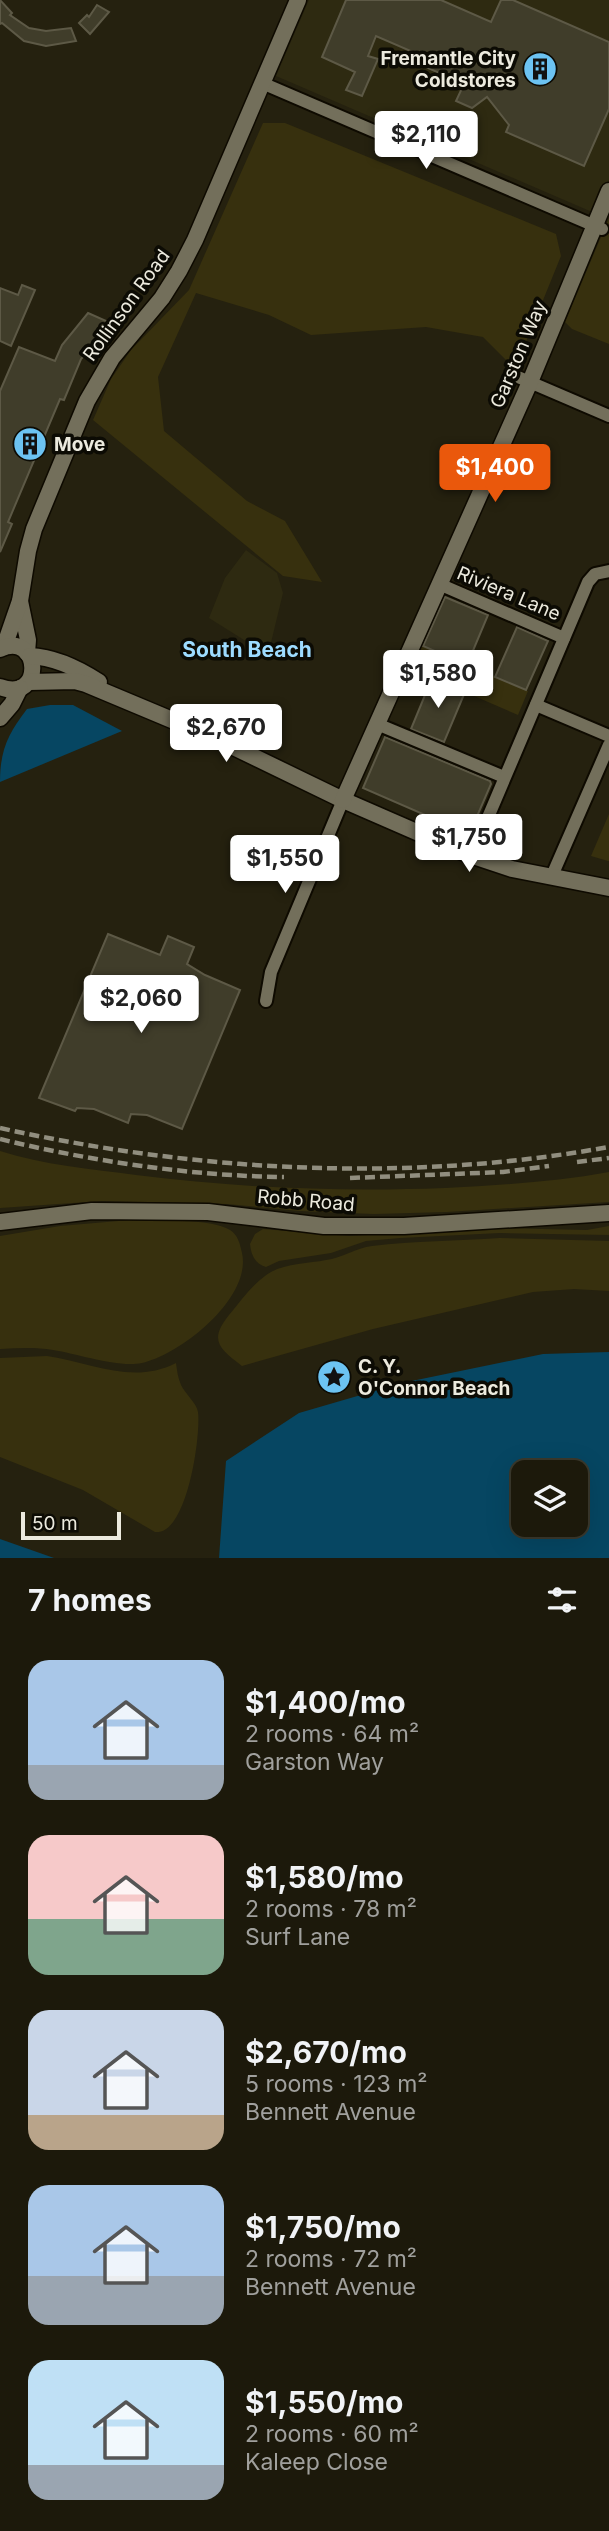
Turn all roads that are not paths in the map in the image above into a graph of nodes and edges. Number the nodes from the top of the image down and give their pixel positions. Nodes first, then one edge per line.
1 (298, 0) edge
2 (262, 83) junction
3 (609, 191) edge
4 (598, 227) junction
5 (524, 379) junction
6 (609, 416) edge
7 (609, 571) edge
8 (439, 584) junction
9 (20, 601) junction
10 (564, 638) junction
11 (2, 648) edge
12 (29, 654) junction
13 (24, 685) junction
14 (0, 687) edge
15 (124, 698) junction
16 (536, 705) junction
17 (0, 718) edge
18 (377, 724) junction
19 (609, 736) edge
20 (609, 745) edge
21 (504, 777) junction
22 (343, 800) junction
23 (472, 855) junction
24 (551, 878) junction
25 (609, 888) edge
26 (266, 1001) dead end
27 (609, 1213) edge
28 (0, 1222) edge

1 - 2 street, Rollinson Road
2 - 4 street
2 - 9 street, Rollinson Road
3 - 4 street, Garston Way
4 - 5 street, Garston Way
5 - 6 street
5 - 8 street, Garston Way
7 - 10 street
8 - 10 street, Riviera Lane
8 - 18 street, Garston Way
9 - 11 street, Rollinson Road
9 - 12 street, Rollinson Road
10 - 16 street
11 - 12 street
12 - 13 street, Rollinson Road
12 - 15 street
13 - 14 street
13 - 15 street
13 - 17 street
15 - 22 street
16 - 19 street
16 - 21 street
18 - 21 street
18 - 22 street, Garston Way
20 - 24 street
21 - 23 street
22 - 23 street
22 - 26 street
23 - 24 street
24 - 25 street
27 - 28 street, Robb Road

